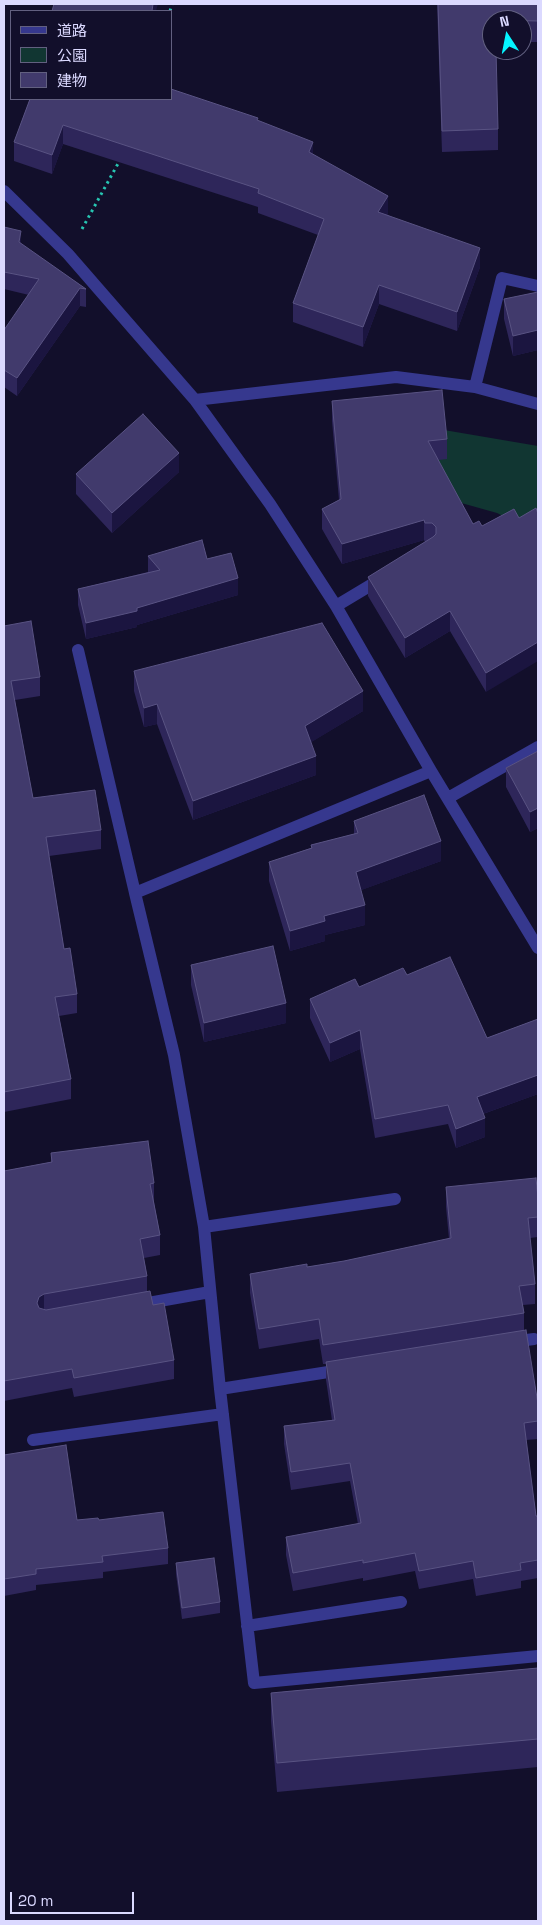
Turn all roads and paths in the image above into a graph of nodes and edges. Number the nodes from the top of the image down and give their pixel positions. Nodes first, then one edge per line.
1 (121, 160) edge
2 (4, 191) edge
3 (68, 254) junction
4 (538, 286) edge
5 (475, 388) junction
6 (195, 400) junction
7 (538, 404) edge
8 (396, 570) edge
9 (336, 606) junction
10 (78, 650) dead end
11 (538, 747) edge
12 (431, 771) junction
13 (448, 798) junction
14 (135, 893) junction
15 (538, 948) edge
16 (395, 1199) dead end
17 (204, 1227) junction
18 (210, 1292) junction
19 (123, 1308) edge
20 (534, 1339) dead end
21 (495, 1345) edge
22 (357, 1367) edge
23 (220, 1389) junction
24 (223, 1414) junction
25 (33, 1440) dead end
26 (401, 1602) dead end
27 (247, 1626) junction
28 (538, 1656) edge

1 - 3 path
2 - 3 street
3 - 6 street
4 - 5 street
5 - 6 street
5 - 7 street
6 - 9 street
8 - 9 street
9 - 12 street
10 - 14 street
11 - 13 street
12 - 13 street
12 - 14 street
13 - 15 street
14 - 17 street
16 - 17 street
17 - 18 street
18 - 19 street
18 - 23 street
20 - 21 street
22 - 23 street
23 - 24 street
24 - 25 street
24 - 27 street
26 - 27 street
27 - 28 street

